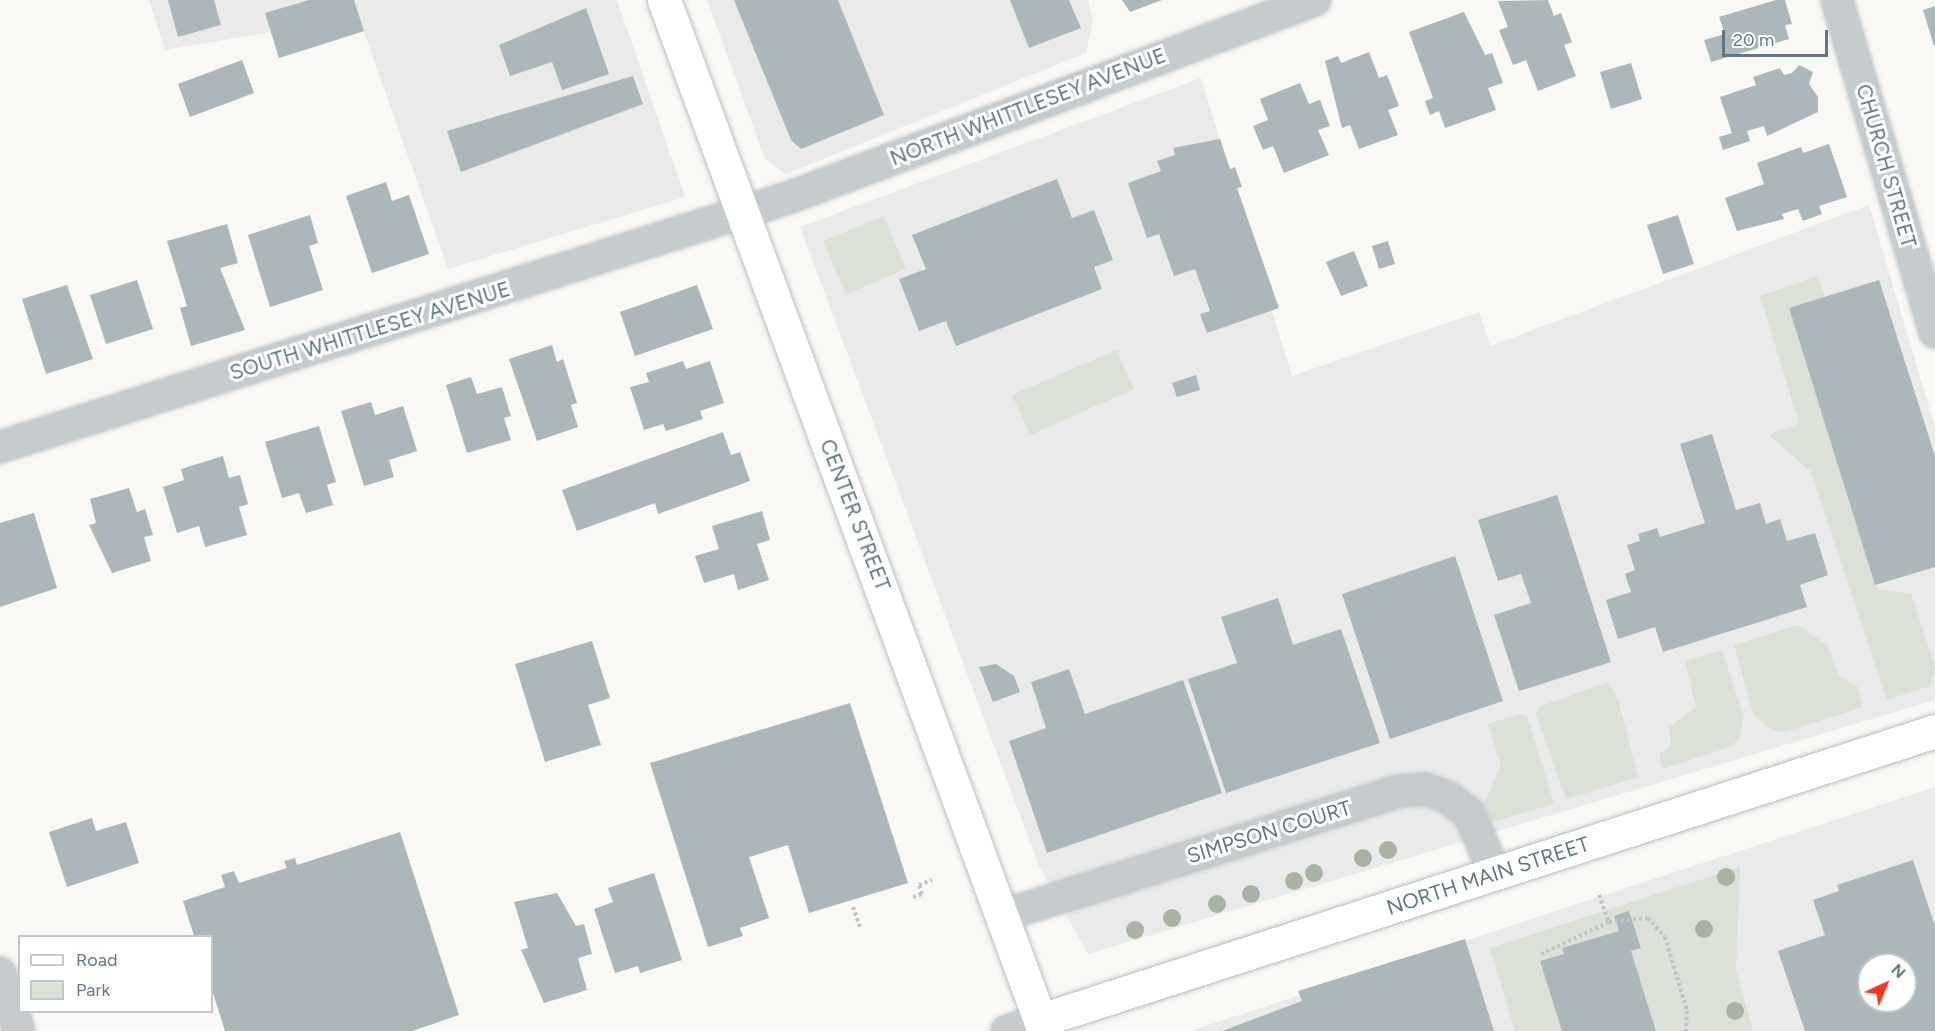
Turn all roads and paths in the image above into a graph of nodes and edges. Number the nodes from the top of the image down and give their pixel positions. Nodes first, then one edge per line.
1 (664, 0) edge
2 (1315, 0) edge
3 (1837, 0) edge
4 (740, 213) junction
5 (1935, 332) edge
6 (0, 447) edge
7 (1935, 731) edge
8 (1495, 873) junction
9 (933, 880) dead end
10 (1599, 896) dead end
11 (914, 897) dead end
12 (853, 907) dead end
13 (1004, 915) junction
14 (1609, 922) junction
15 (860, 927) dead end
16 (1541, 954) dead end
17 (0, 973) edge
18 (1043, 1026) edge
19 (19, 1031) edge
20 (1007, 1031) edge
21 (1686, 1031) edge

1 - 4 main road, CENTER STREET
2 - 4 street, NORTH WHITTLESEY AVENUE
3 - 5 street, CHURCH STREET
4 - 6 street, SOUTH WHITTLESEY AVENUE
4 - 13 main road, CENTER STREET
7 - 8 main road, NORTH MAIN STREET
8 - 13 street, SIMPSON COURT
8 - 18 main road, NORTH MAIN STREET
9 - 11 path
10 - 14 path
12 - 15 path
13 - 18 main road, CENTER STREET
14 - 16 path
14 - 21 path
17 - 19 street
18 - 20 street

